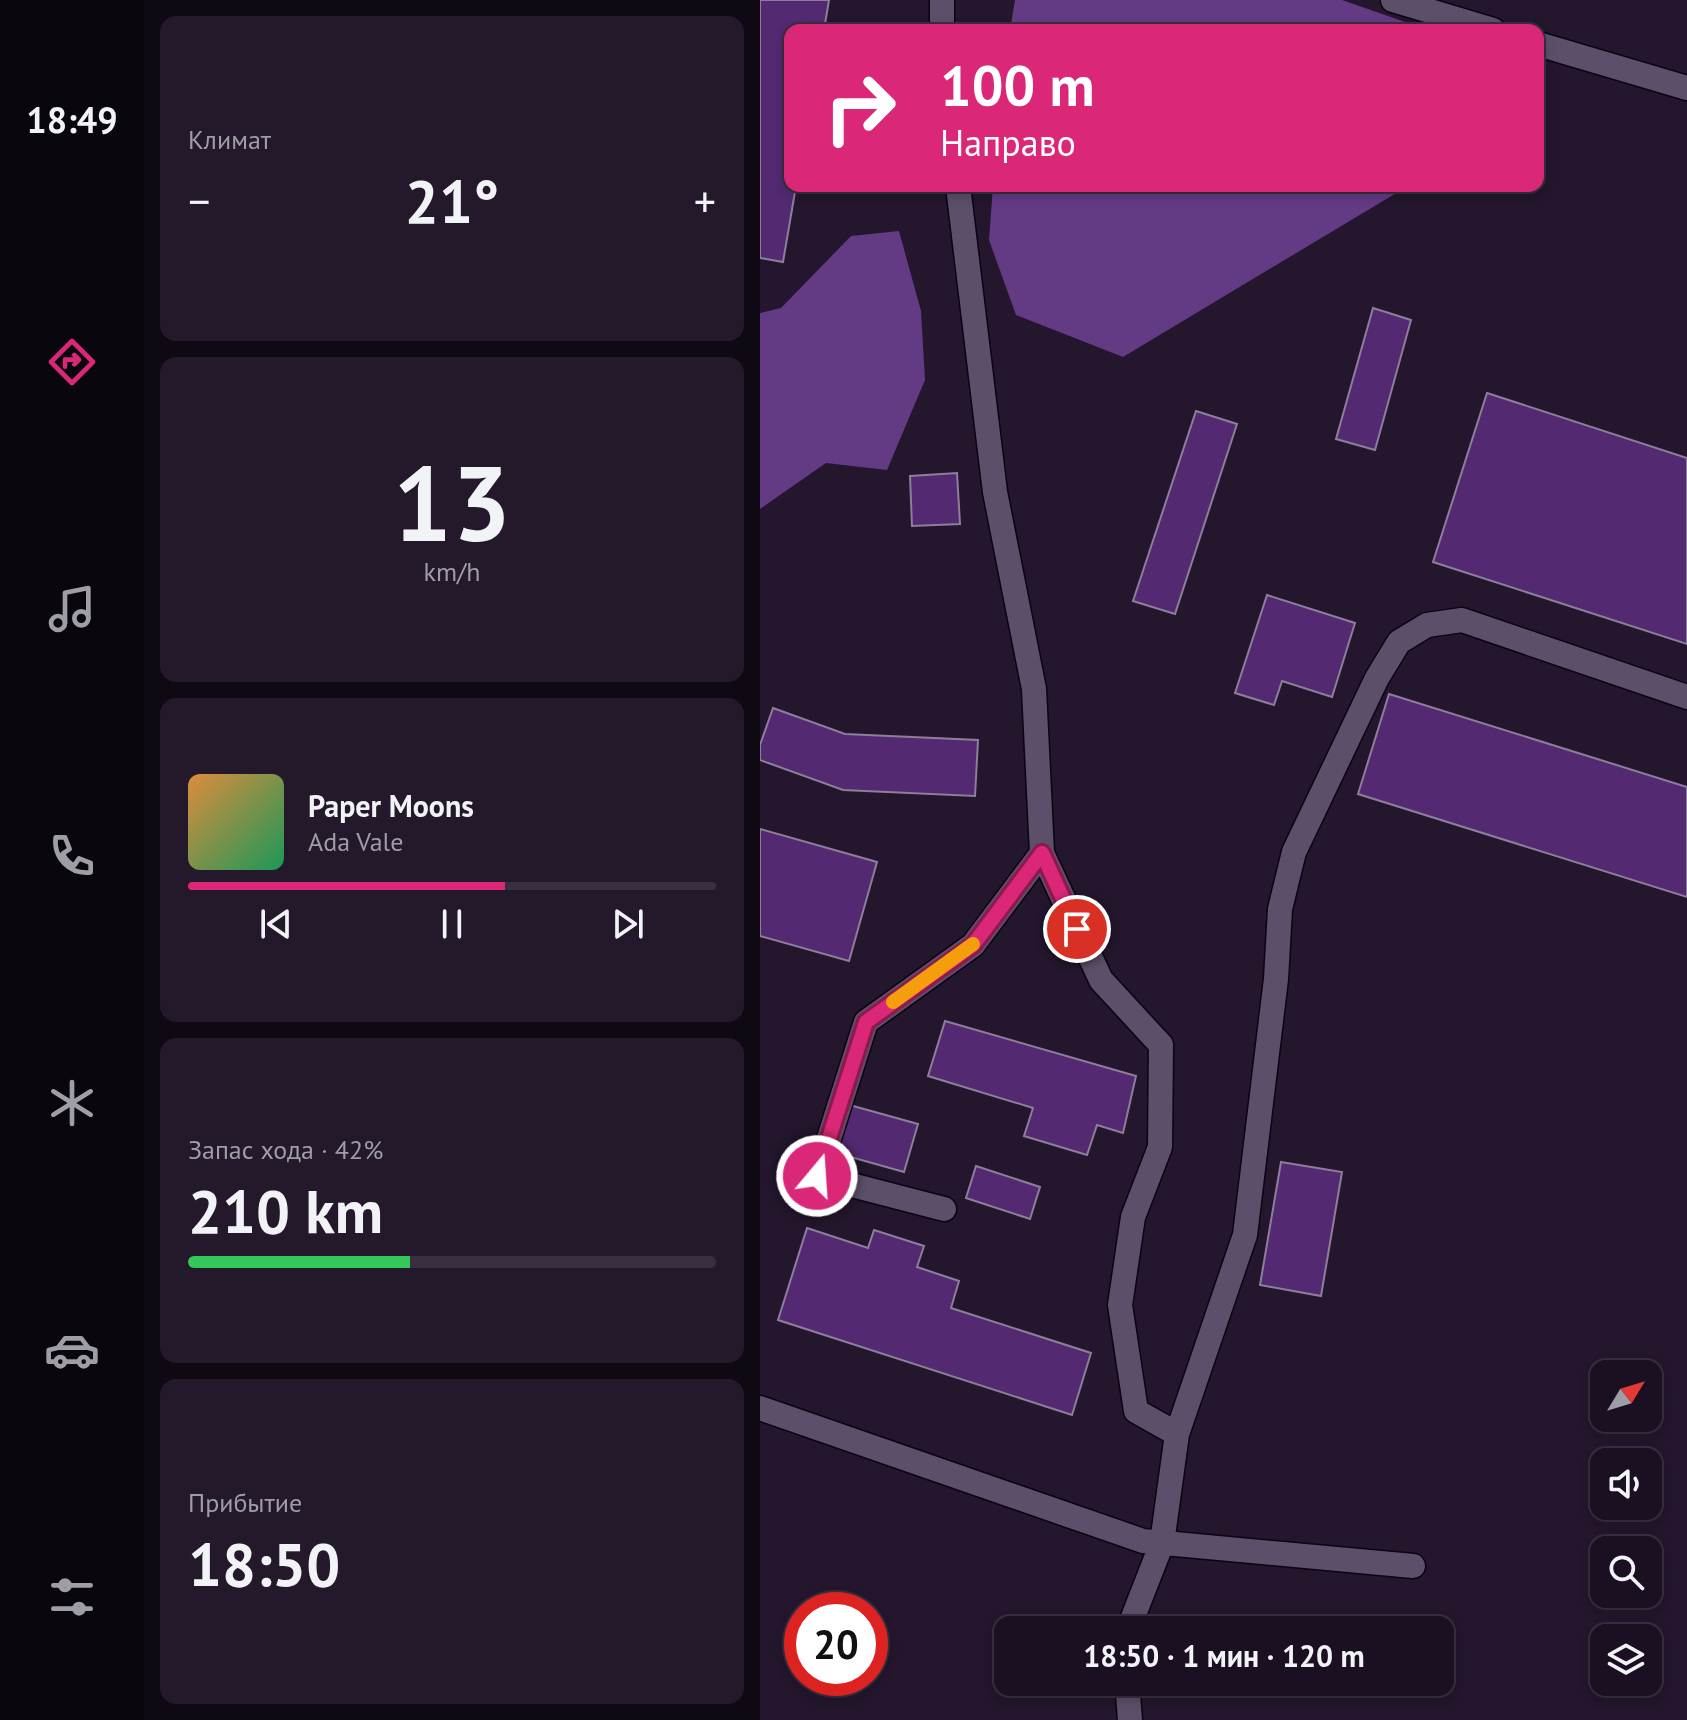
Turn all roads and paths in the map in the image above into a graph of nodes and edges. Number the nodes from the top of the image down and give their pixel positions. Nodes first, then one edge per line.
1 (942, 0) edge
2 (1393, 0) edge
3 (942, 24) edge
4 (1473, 24) edge
5 (1544, 46) edge
6 (1687, 88) edge
7 (959, 192) edge
8 (1687, 697) edge
9 (1042, 853) junction
10 (944, 1209) dead end
11 (760, 1408) edge
12 (1177, 1434) junction
13 (1162, 1543) junction
14 (1413, 1566) dead end
15 (1133, 1616) edge
16 (1128, 1696) edge
17 (1130, 1720) edge

1 - 3 street
2 - 4 street
5 - 6 street
7 - 9 street
8 - 12 street
9 - 10 street
9 - 12 street
11 - 13 street
12 - 13 street
13 - 14 street
13 - 15 street
16 - 17 street

